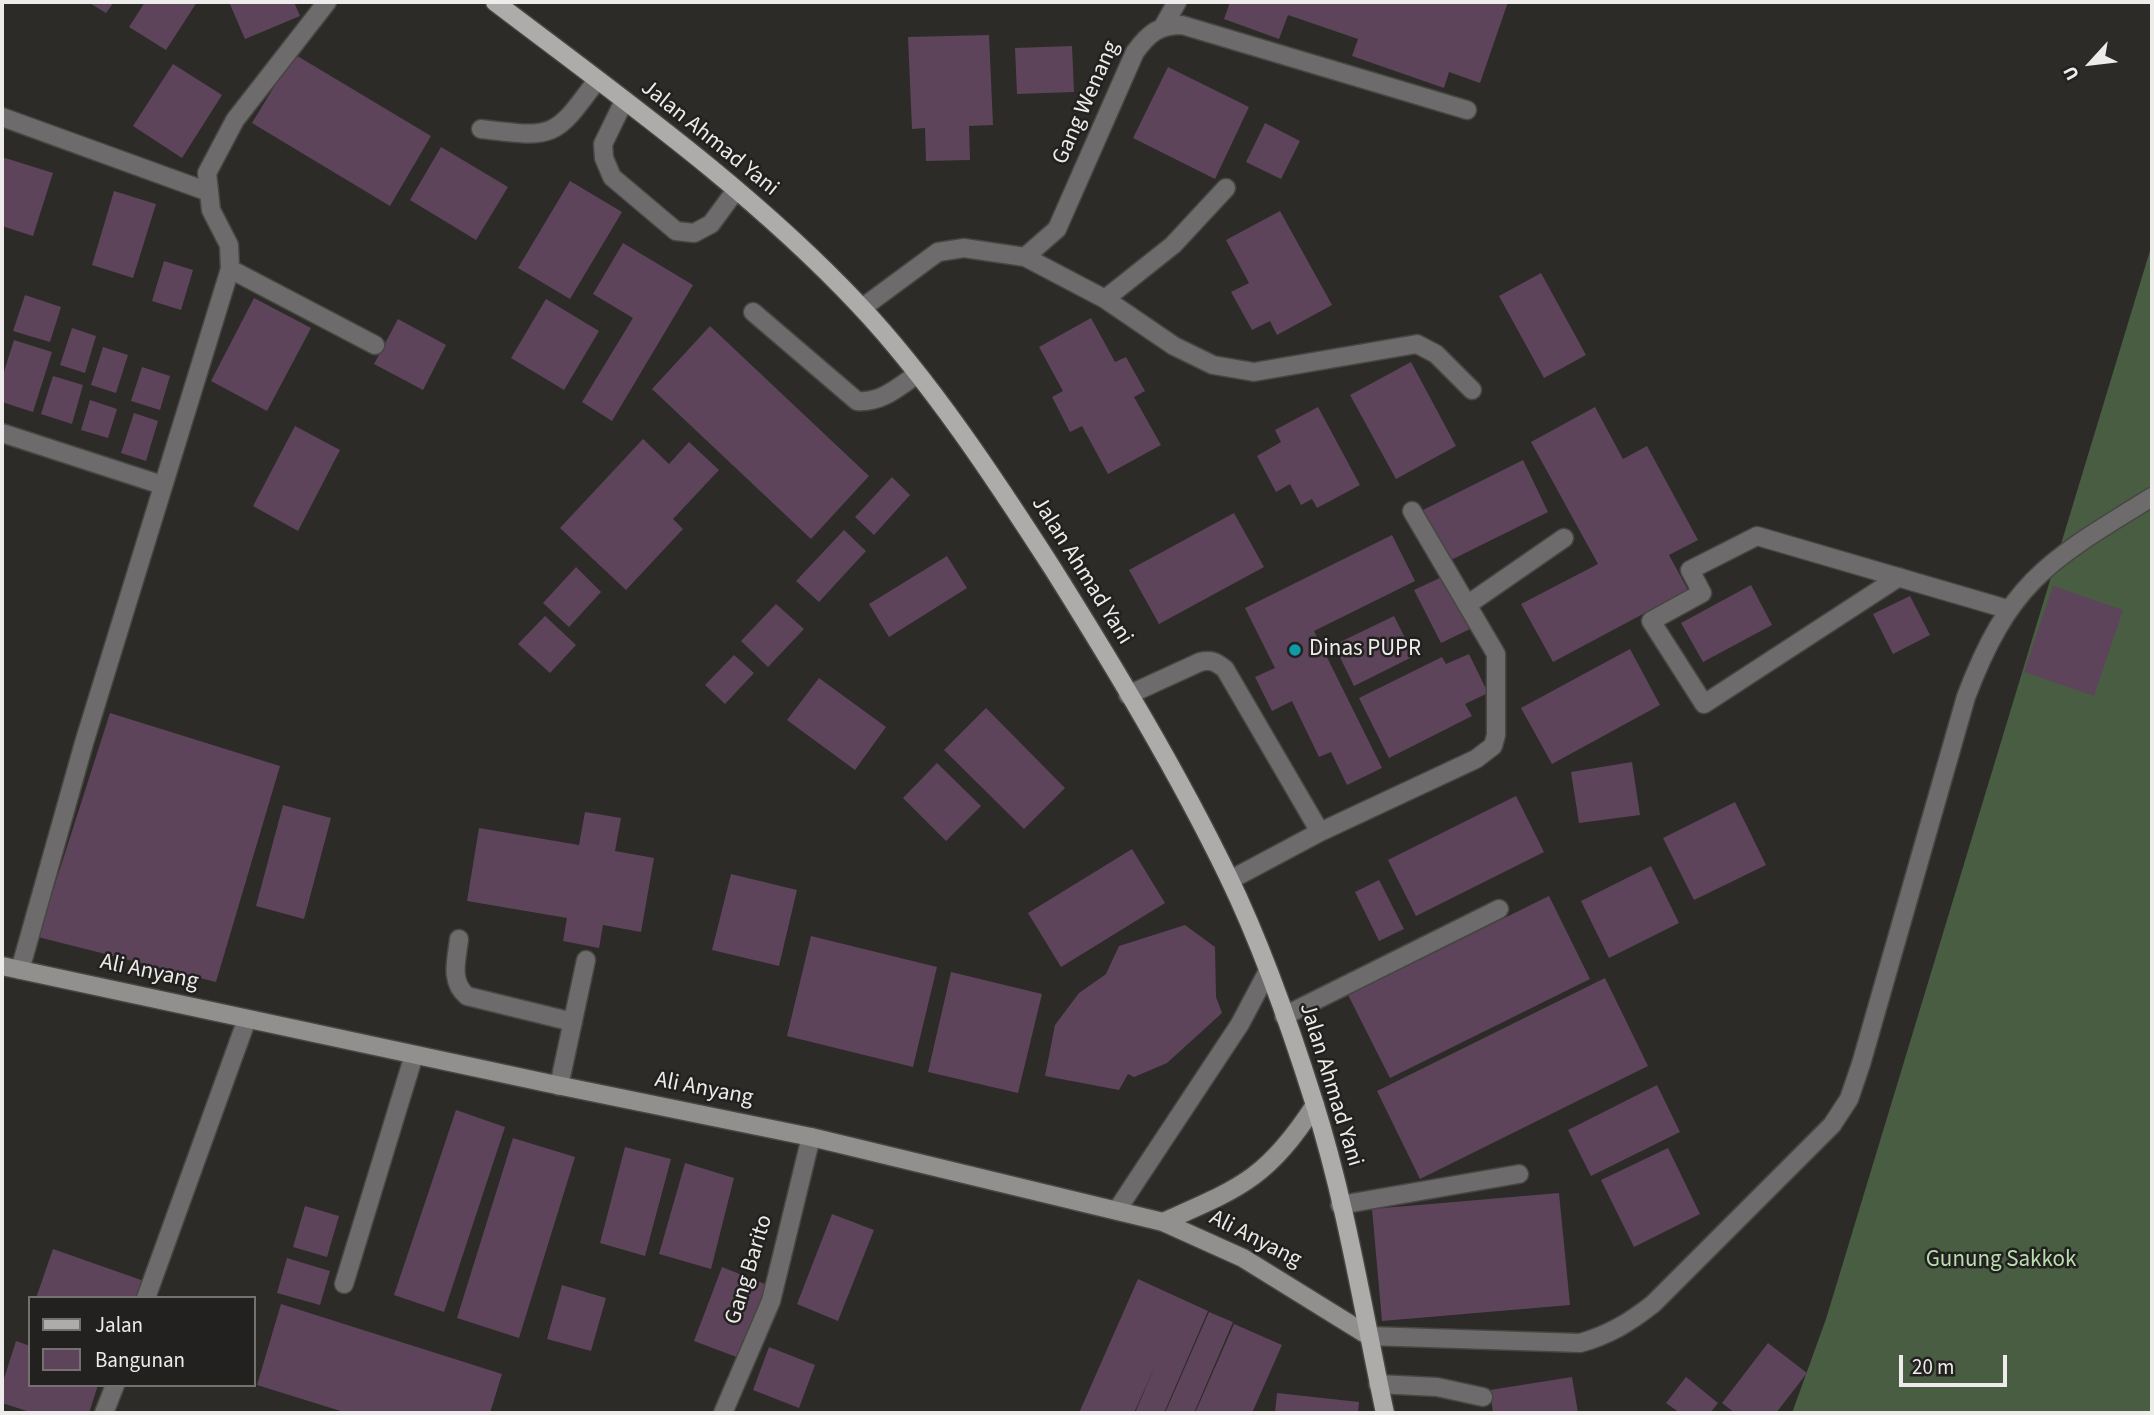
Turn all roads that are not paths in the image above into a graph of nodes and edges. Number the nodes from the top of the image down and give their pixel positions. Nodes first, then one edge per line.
1 (327, 2) edge
2 (495, 2) edge
3 (1177, 2) edge
4 (1164, 25) junction
5 (597, 80) junction
6 (624, 101) junction
7 (1467, 110) dead end
8 (2, 117) edge
9 (481, 129) dead end
10 (1226, 188) dead end
11 (206, 191) junction
12 (736, 191) junction
13 (1025, 257) junction
14 (230, 269) junction
15 (1105, 299) junction
16 (862, 308) junction
17 (753, 312) dead end
18 (375, 345) dead end
19 (916, 375) junction
20 (1472, 390) dead end
21 (2, 433) edge
22 (162, 485) junction
23 (2152, 497) edge
24 (1412, 511) dead end
25 (1564, 538) dead end
26 (1899, 577) junction
27 (1467, 605) junction
28 (2007, 609) junction
29 (1128, 695) junction
30 (1320, 832) junction
31 (1230, 880) junction
32 (1499, 909) dead end
33 (459, 939) dead end
34 (586, 960) dead end
35 (2, 966) edge
36 (20, 970) junction
37 (1268, 971) junction
38 (1284, 1016) junction
39 (247, 1019) junction
40 (573, 1023) junction
41 (414, 1055) junction
42 (559, 1086) junction
43 (1315, 1105) junction
44 (811, 1137) junction
45 (1519, 1174) dead end
46 (1340, 1205) junction
47 (1117, 1210) junction
48 (1163, 1222) junction
49 (344, 1284) dead end
50 (147, 1296) edge
51 (1369, 1336) junction
52 (1378, 1384) junction
53 (113, 1387) edge
54 (1483, 1397) dead end
55 (104, 1413) edge
56 (723, 1413) edge
57 (1385, 1413) edge

1 - 11 street
2 - 5 main road, Jalan Ahmad Yani
3 - 4 street, Gang Wenang
4 - 7 street
4 - 13 street, Gang Wenang
5 - 6 main road, Jalan Ahmad Yani
5 - 9 street
6 - 12 main road, Jalan Ahmad Yani
6 - 12 street
8 - 11 street
10 - 15 street
11 - 14 street
12 - 16 main road, Jalan Ahmad Yani
13 - 15 street
13 - 16 street
14 - 18 street
14 - 22 street
15 - 20 street
16 - 19 main road, Jalan Ahmad Yani
17 - 19 street
19 - 29 main road, Jalan Ahmad Yani
21 - 22 street
22 - 36 street
23 - 28 street
24 - 27 street
25 - 27 street
26 - 26 street
26 - 28 street
27 - 30 street
28 - 51 street
29 - 30 street
29 - 31 main road, Jalan Ahmad Yani
30 - 31 street
31 - 37 main road, Jalan Ahmad Yani
32 - 38 street
33 - 40 street
34 - 40 street
35 - 36 street, Ali Anyang
36 - 39 street, Ali Anyang
37 - 38 main road, Jalan Ahmad Yani
37 - 47 street
38 - 43 main road, Jalan Ahmad Yani
39 - 41 street, Ali Anyang
39 - 50 street
40 - 42 street
41 - 42 street, Ali Anyang
41 - 49 street
42 - 44 street, Ali Anyang
43 - 46 main road, Jalan Ahmad Yani
43 - 48 street
44 - 47 street, Ali Anyang
44 - 56 street, Gang Barito
45 - 46 street
46 - 51 main road, Jalan Ahmad Yani
47 - 48 street, Ali Anyang
48 - 51 street, Ali Anyang
51 - 52 main road, Jalan Ahmad Yani
52 - 54 street
52 - 57 main road, Jalan Ahmad Yani
53 - 55 street

